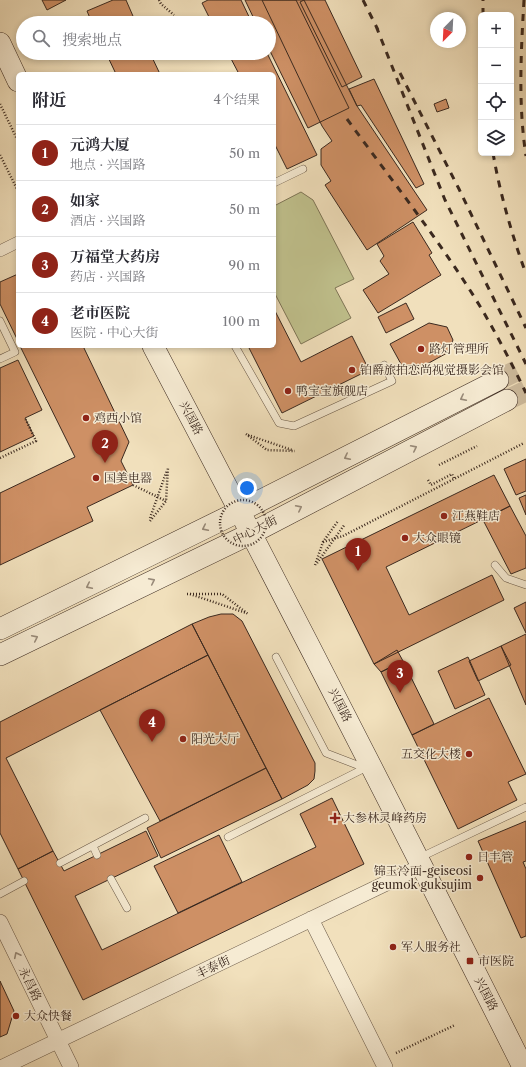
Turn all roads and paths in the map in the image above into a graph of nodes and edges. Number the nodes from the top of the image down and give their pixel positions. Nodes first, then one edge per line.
1 (159, 0) edge
2 (174, 15) dead end
3 (0, 43) edge
4 (16, 77) edge
5 (0, 104) edge
6 (16, 137) edge
7 (0, 155) edge
8 (303, 169) dead end
9 (276, 182) edge
10 (16, 187) edge
11 (16, 243) edge
12 (0, 251) edge
13 (0, 321) edge
14 (154, 348) edge
15 (237, 348) edge
16 (0, 359) edge
17 (384, 365) dead end
18 (498, 380) tunnel mouth
19 (507, 400) tunnel mouth
20 (25, 418) dead end
21 (524, 443) dead end
22 (477, 446) dead end
23 (267, 450) joint
24 (0, 458) edge
25 (439, 466) dead end
26 (454, 479) junction
27 (428, 480) dead end
28 (133, 485) dead end
29 (166, 501) junction
30 (233, 510) junction
31 (338, 521) dead end
32 (344, 524) dead end
33 (252, 532) junction
34 (323, 542) junction
35 (495, 565) dead end
36 (526, 585) edge
37 (222, 594) joint
38 (0, 629) edge
39 (0, 655) edge
40 (276, 657) dead end
41 (368, 767) junction
42 (526, 807) edge
43 (145, 818) dead end
44 (228, 837) dead end
45 (93, 846) junction
46 (97, 854) dead end
47 (420, 862) junction
48 (60, 863) dead end
49 (111, 879) dead end
50 (24, 881) dead end
51 (0, 894) edge
52 (127, 908) dead end
53 (311, 919) junction
54 (0, 922) edge
55 (455, 1025) dead end
56 (58, 1041) junction
57 (383, 1064) edge
58 (3, 1067) edge
59 (71, 1067) edge
60 (523, 1067) edge

1 - 2 path
3 - 4 main road
5 - 6 path
7 - 10 path
8 - 9 lane
11 - 12 street
13 - 16 lane
14 - 30 main road, 兴国路
15 - 17 lane
18 -> 30 main road, 中心大街
33 -> 19 main road, 中心大街
20 - 24 path
21 - 26 path
22 - 25 path
23 - 23 path
26 - 27 path
26 - 34 path, bridge
28 - 29 path, bridge
29 - 29 path
30 - 30 path, bridge
30 - 33 main road, 兴国路
30 -> 38 main road, 中心大街
31 - 34 path
32 - 34 path
39 -> 33 main road, 中心大街
33 - 41 main road, 兴国路
35 - 36 lane
37 - 37 path
40 - 41 lane
41 - 44 lane
41 - 47 main road, 兴国路
42 - 47 lane
43 - 45 lane
45 - 46 lane
45 - 48 lane
47 - 53 street, 丰泰街
47 - 60 main road, 兴国路
49 - 52 lane
50 - 51 lane
53 - 56 street, 丰泰街
53 - 57 street
56 -> 54 street, 永昌路
55 - 57 path
56 - 58 street, 丰泰街
56 - 59 street, 永昌路

